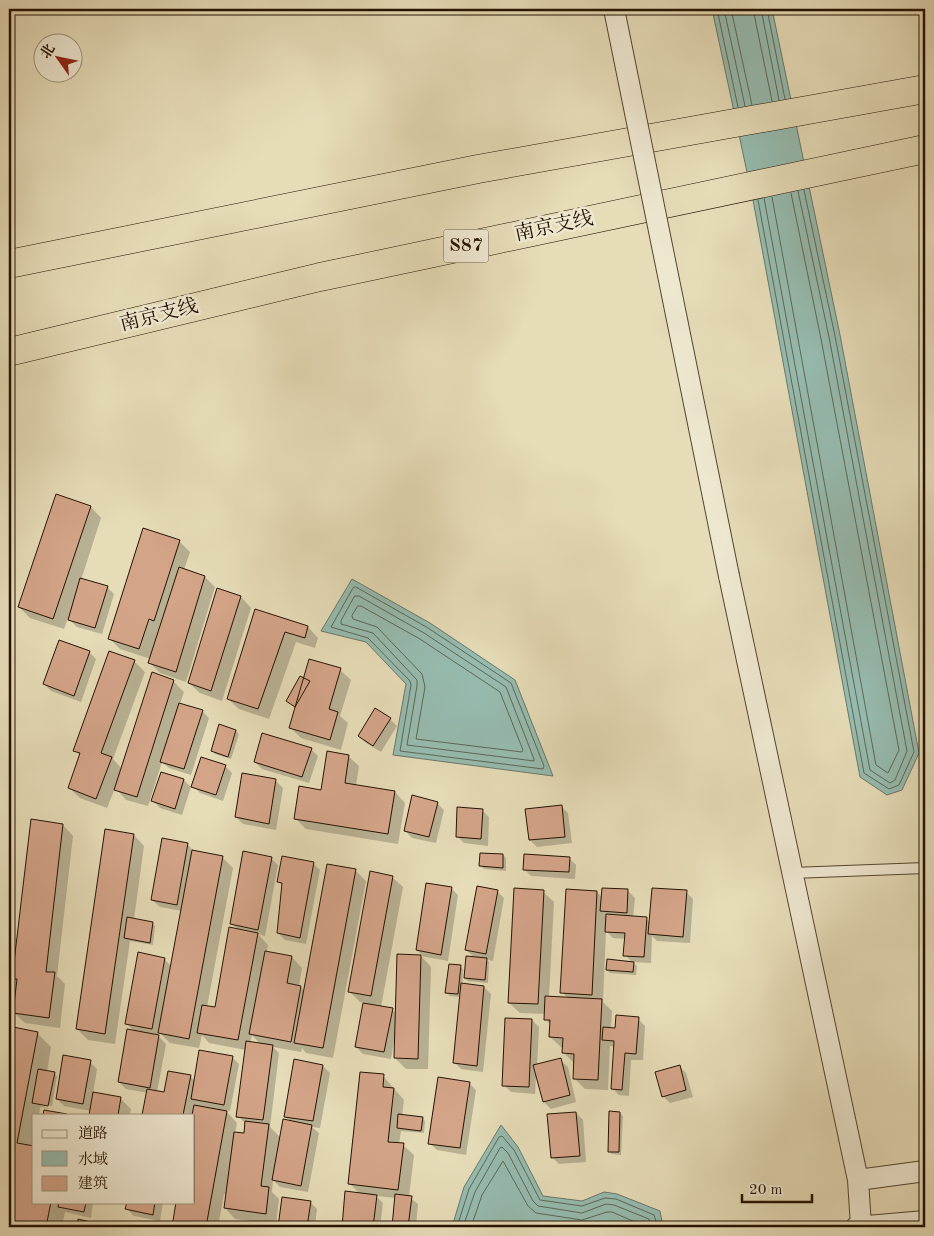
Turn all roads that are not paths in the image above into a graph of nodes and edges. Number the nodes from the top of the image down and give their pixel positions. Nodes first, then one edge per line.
1 (614, 9) edge
2 (925, 88) edge
3 (925, 150) edge
4 (9, 264) edge
5 (9, 352) edge
6 (925, 868) edge
7 (792, 873) junction
8 (925, 1171) edge
9 (858, 1180) junction
10 (925, 1221) edge
11 (859, 1227) edge

1 - 7 street, bridge
2 - 4 highway
3 - 5 highway, 南京支线 / S87
6 - 7 lane
7 - 9 street
8 - 9 street
9 - 11 street
10 - 11 street

